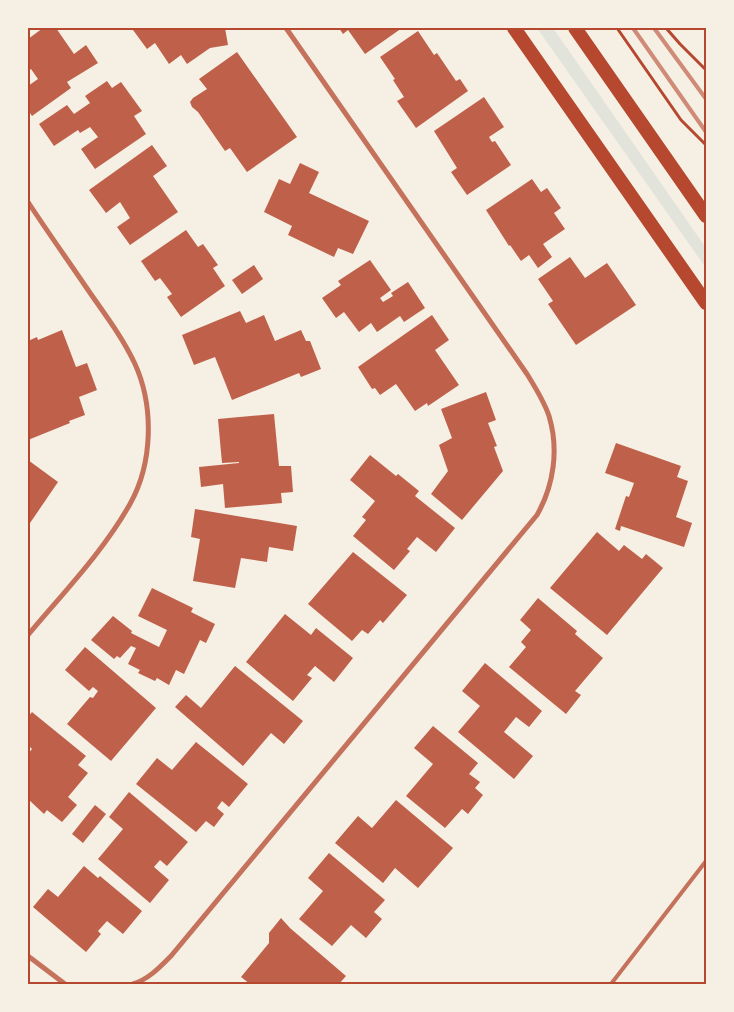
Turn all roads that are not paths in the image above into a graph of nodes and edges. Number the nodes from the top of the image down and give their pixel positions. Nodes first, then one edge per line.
1 (286, 28) edge
2 (514, 28) edge
3 (575, 28) edge
4 (28, 202) edge
5 (706, 216) edge
6 (706, 303) edge
7 (28, 636) edge
8 (706, 861) edge
9 (28, 956) edge
10 (65, 984) edge
11 (133, 984) edge
12 (611, 984) edge

1 - 11 street
2 - 6 highway
3 - 5 highway
4 - 7 street
8 - 12 lane
9 - 10 street

